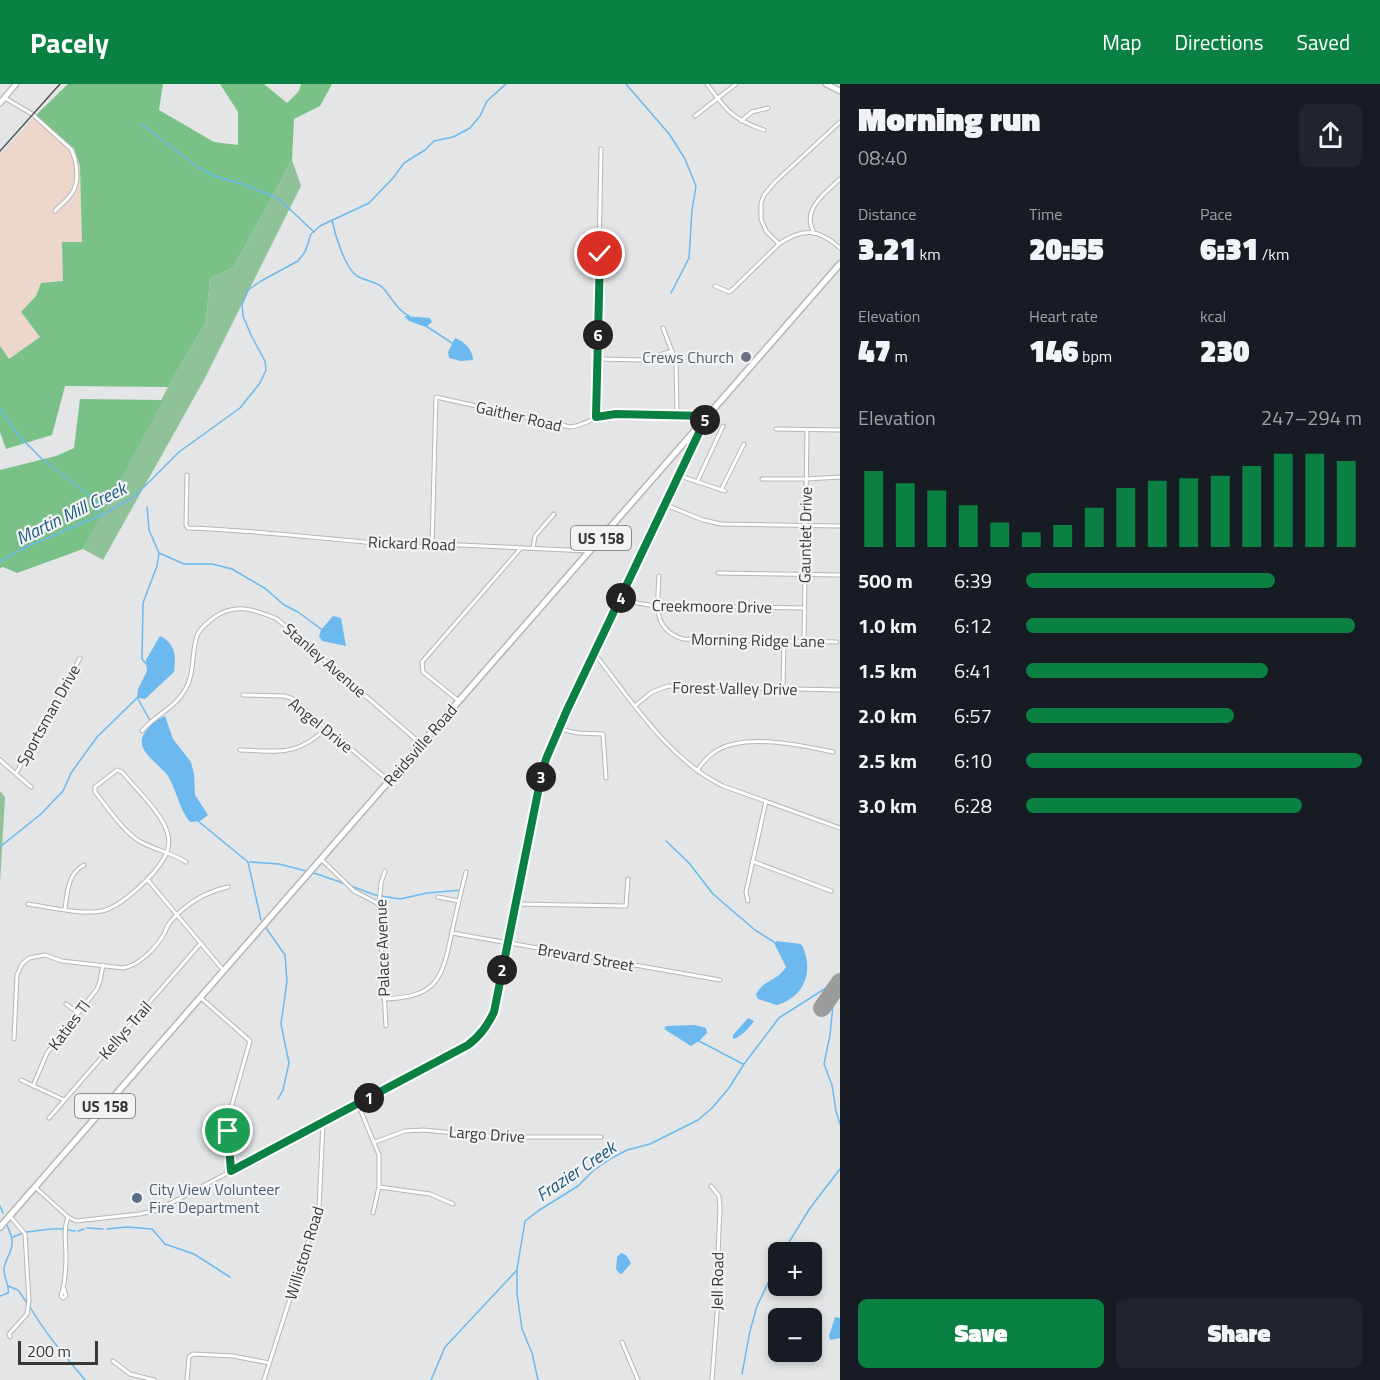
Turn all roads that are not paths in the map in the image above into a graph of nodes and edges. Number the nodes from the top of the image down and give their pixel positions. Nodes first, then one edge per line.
1 (16, 84) edge
2 (707, 84) edge
3 (736, 84) edge
4 (826, 84) edge
5 (840, 91) edge
6 (5, 98) junction
7 (718, 99) junction
8 (0, 103) edge
9 (768, 108) dead end
10 (695, 116) dead end
11 (741, 122) junction
12 (840, 122) edge
13 (764, 130) dead end
14 (601, 150) dead end
15 (840, 179) edge
16 (55, 211) dead end
17 (814, 232) junction
18 (779, 244) junction
19 (840, 248) edge
20 (840, 264) edge
21 (716, 286) dead end
22 (663, 328) dead end
23 (672, 351) junction
24 (598, 359) junction
25 (677, 415) junction
26 (707, 416) junction
27 (596, 417) junction
28 (723, 426) dead end
29 (776, 429) dead end
30 (807, 430) junction
31 (840, 430) edge
32 (744, 444) dead end
33 (187, 475) dead end
34 (680, 476) junction
35 (840, 477) edge
36 (762, 478) dead end
37 (806, 479) junction
38 (697, 482) junction
39 (666, 505) junction
40 (554, 514) dead end
41 (840, 526) edge
42 (806, 527) junction
43 (432, 546) junction
44 (521, 548) junction
45 (533, 549) junction
46 (589, 551) junction
47 (718, 573) dead end
48 (805, 574) junction
49 (840, 575) edge
50 (659, 576) dead end
51 (623, 594) junction
52 (658, 605) junction
53 (804, 608) junction
54 (784, 640) junction
55 (804, 640) junction
56 (837, 642) dead end
57 (594, 653) junction
58 (80, 658) dead end
59 (783, 688) junction
60 (840, 690) edge
61 (243, 695) dead end
62 (459, 700) junction
63 (636, 705) junction
64 (327, 728) junction
65 (559, 729) junction
66 (141, 731) dead end
67 (421, 744) junction
68 (240, 750) dead end
69 (833, 752) dead end
70 (0, 760) edge
71 (696, 771) junction
72 (16, 773) junction
73 (606, 778) dead end
74 (389, 781) junction
75 (31, 787) dead end
76 (766, 801) junction
77 (840, 828) edge
78 (167, 852) junction
79 (320, 859) junction
80 (752, 861) junction
81 (186, 862) dead end
82 (84, 865) dead end
83 (385, 871) dead end
84 (466, 872) dead end
85 (147, 879) junction
86 (628, 879) dead end
87 (228, 887) dead end
88 (831, 891) dead end
89 (438, 897) dead end
90 (459, 901) junction
91 (748, 901) dead end
92 (28, 904) dead end
93 (379, 904) junction
94 (516, 904) junction
95 (65, 909) junction
96 (177, 915) junction
97 (452, 933) junction
98 (201, 943) junction
99 (508, 944) junction
100 (103, 965) junction
101 (223, 970) junction
102 (720, 981) dead end
103 (199, 997) junction
104 (384, 999) junction
105 (66, 1004) dead end
106 (78, 1013) junction
107 (386, 1026) dead end
108 (14, 1039) dead end
109 (21, 1080) dead end
110 (33, 1086) junction
111 (64, 1100) junction
112 (358, 1104) junction
113 (49, 1118) dead end
114 (323, 1123) junction
115 (601, 1137) dead end
116 (375, 1142) junction
117 (231, 1171) junction
118 (711, 1186) dead end
119 (35, 1187) junction
120 (379, 1187) junction
121 (453, 1204) dead end
122 (373, 1213) dead end
123 (10, 1216) junction
124 (68, 1217) junction
125 (0, 1227) edge
126 (64, 1289) dead end
127 (10, 1337) dead end
128 (622, 1341) dead end
129 (113, 1361) dead end
130 (269, 1363) junction
131 (154, 1380) edge
132 (187, 1380) edge
133 (264, 1380) edge
134 (638, 1380) edge
135 (712, 1380) edge

1 - 6 main road
2 - 7 street
3 - 7 street
4 - 5 main road
6 - 8 main road
6 - 16 street
7 - 10 street
7 - 11 street
9 - 11 street
11 - 13 street
12 - 18 street
14 - 24 street
15 - 17 street
17 - 18 street
17 - 19 street
18 - 21 street
20 - 26 highway, Reidsville Road / US 158
22 - 23 street
23 - 24 street
23 - 25 street
24 - 27 street
25 - 26 street, Gaither Road
25 - 27 street, Gaither Road
26 - 34 street
26 - 46 highway, Reidsville Road / US 158
27 - 43 street, Gaither Road
28 - 38 street
29 - 30 street
30 - 31 street
30 - 37 street, Gauntlet Drive
32 - 38 street
33 - 43 street, Rickard Road
34 - 38 street
34 - 39 street
35 - 37 street
36 - 37 street
37 - 42 street, Gauntlet Drive
39 - 42 street
39 - 51 street
40 - 45 street
41 - 42 street
42 - 48 street, Gauntlet Drive
43 - 44 street, Rickard Road
44 - 45 street, Rickard Road
44 - 62 street
45 - 46 street, Rickard Road
46 - 62 highway, Reidsville Road / US 158
47 - 48 street
48 - 49 street
48 - 53 street, Gauntlet Drive
50 - 52 street, Morning Ridge Lane
51 - 52 street, Creekmoore Drive
51 - 57 street
52 - 53 street, Creekmoore Drive
52 - 54 street, Morning Ridge Lane
53 - 55 street, Gauntlet Drive
54 - 55 street, Morning Ridge Lane
54 - 59 street
55 - 56 street, Morning Ridge Lane
57 - 63 street
57 - 65 street
58 - 72 street, Sportsman Drive
59 - 60 street, Forest Valley Drive
59 - 63 street, Forest Valley Drive
61 - 64 street, Angel Drive
62 - 67 highway, Reidsville Road / US 158
63 - 71 street
64 - 68 street
64 - 74 street, Angel Drive
65 - 73 street
65 - 94 street
66 - 67 street, Stanley Avenue
67 - 74 highway, Reidsville Road / US 158
69 - 71 street
70 - 72 street
71 - 76 street
72 - 75 street
74 - 79 highway, Reidsville Road / US 158
76 - 77 street
76 - 80 street
78 - 78 street
78 - 81 street
78 - 85 street
79 - 93 street
79 - 101 highway, Reidsville Road / US 158
80 - 88 street
80 - 91 street
82 - 95 street
83 - 93 street, Palace Avenue
84 - 90 street
85 - 95 street
85 - 96 street
86 - 94 street
87 - 96 street
89 - 90 street
90 - 97 street
92 - 95 street
93 - 104 street, Palace Avenue
94 - 99 street
96 - 98 street
96 - 100 street
97 - 99 street, Brevard Street
97 - 104 street
98 - 101 street
98 - 111 street, Kellys Trail
99 - 102 street, Brevard Street
99 - 112 street
100 - 106 street, Katies Tl
100 - 108 street
101 - 103 highway, Reidsville Road / US 158
103 - 117 street
103 - 119 highway, Reidsville Road / US 158
104 - 107 street, Palace Avenue
105 - 106 street
106 - 110 street, Katies Tl
109 - 110 street
110 - 111 street
111 - 113 street, Kellys Trail
112 - 114 street
112 - 116 street
114 - 117 street
114 - 130 street, Williston Road
115 - 116 street, Largo Drive
116 - 120 street
117 - 124 street
118 - 135 street, Jell Road
119 - 123 highway, Reidsville Road / US 158
119 - 124 street
120 - 121 street
120 - 122 street
123 - 125 highway, Reidsville Road / US 158
123 - 127 street
124 - 126 street
128 - 134 street
129 - 131 street
130 - 132 street
130 - 133 street, Williston Road

